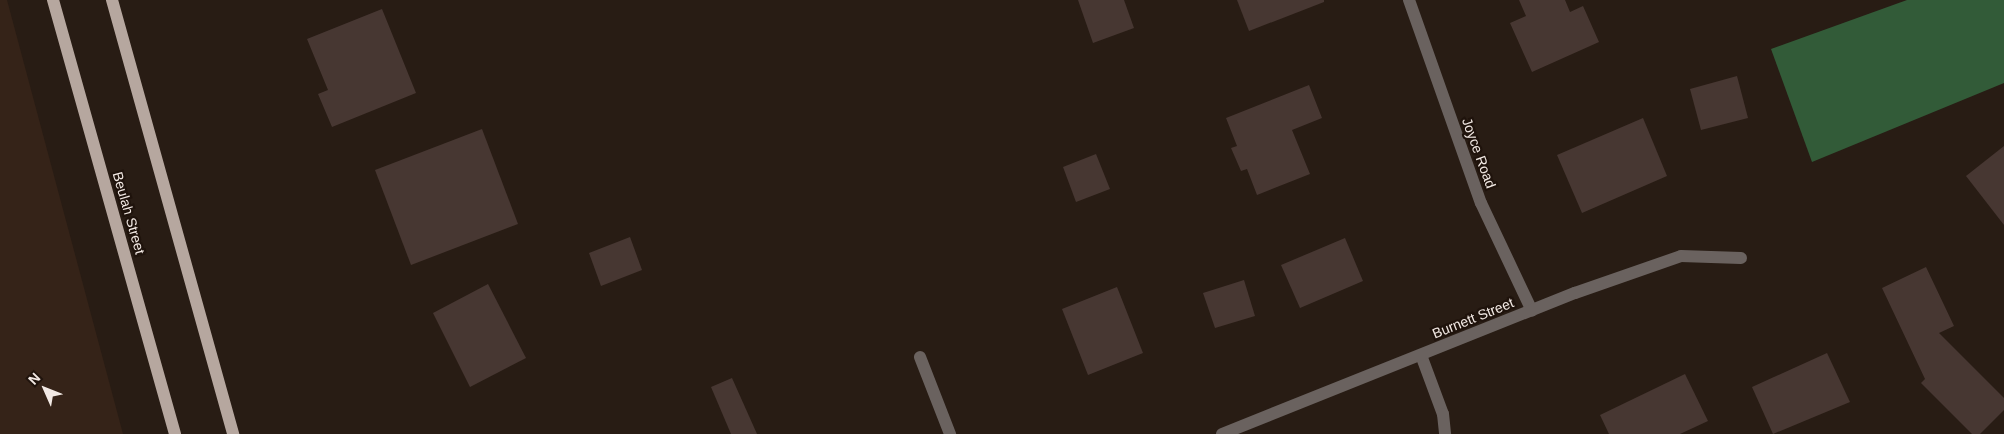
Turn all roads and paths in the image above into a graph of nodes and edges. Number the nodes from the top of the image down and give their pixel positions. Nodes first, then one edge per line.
1 (53, 0) edge
2 (112, 0) edge
3 (1409, 0) edge
4 (1742, 258) dead end
5 (1532, 311) junction
6 (1422, 355) junction
7 (920, 357) dead end
8 (175, 434) edge
9 (233, 434) edge
10 (950, 434) edge
11 (1222, 434) edge
12 (1445, 434) edge

1 - 8 main road, Beulah Street
2 - 9 main road
3 - 5 street, Joyce Road
4 - 5 street, Burnett Street
5 - 6 street, Burnett Street
6 - 11 street, Burnett Street
6 - 12 street
7 - 10 street

